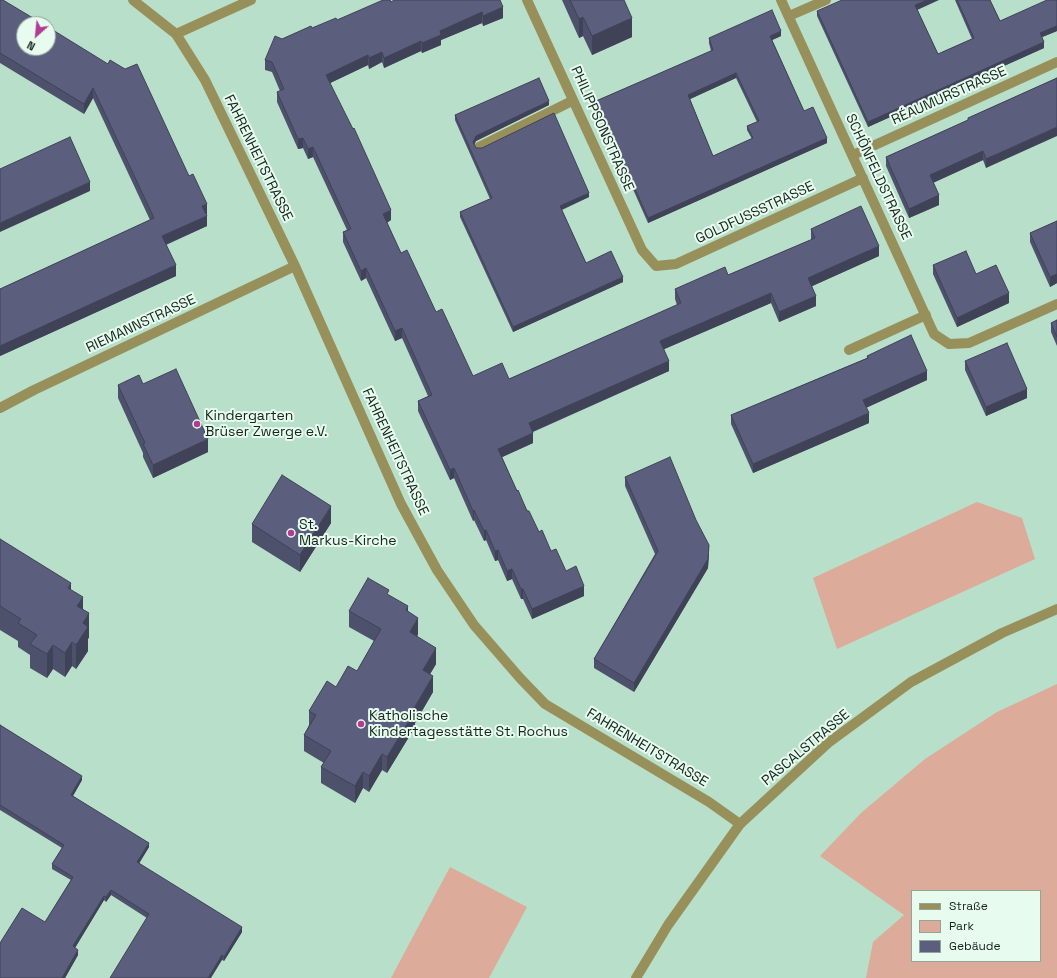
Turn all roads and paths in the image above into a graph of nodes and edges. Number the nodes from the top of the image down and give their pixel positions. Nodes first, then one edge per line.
1 (133, 0) edge
2 (251, 0) edge
3 (527, 0) edge
4 (781, 0) edge
5 (826, 0) edge
6 (789, 16) junction
7 (176, 34) junction
8 (1057, 62) edge
9 (572, 101) junction
10 (479, 147) edge
11 (853, 155) junction
12 (863, 178) junction
13 (295, 266) junction
14 (656, 266) joint
15 (1057, 304) edge
16 (926, 315) junction
17 (849, 350) dead end
18 (0, 408) edge
19 (1057, 609) edge
20 (740, 824) junction
21 (636, 978) edge

1 - 7 street, FAHRENHEITSTRASSE
2 - 7 street
3 - 9 street, PHILIPPSONSTRASSE
4 - 6 street, SCHÖNFELDSTRASSE
5 - 6 street
6 - 11 street, SCHÖNFELDSTRASSE
7 - 13 street, FAHRENHEITSTRASSE
8 - 11 street, RÉAUMURSTRASSE
9 - 10 street
9 - 14 street, PHILIPPSONSTRASSE
11 - 12 street, SCHÖNFELDSTRASSE
12 - 14 street, GOLDFUSSSTRASSE
12 - 16 street, SCHÖNFELDSTRASSE
13 - 18 street, RIEMANNSTRASSE
13 - 20 street, FAHRENHEITSTRASSE
15 - 16 street, SCHÖNFELDSTRASSE
16 - 17 street
19 - 20 street, PASCALSTRASSE
20 - 21 street, PASCALSTRASSE

